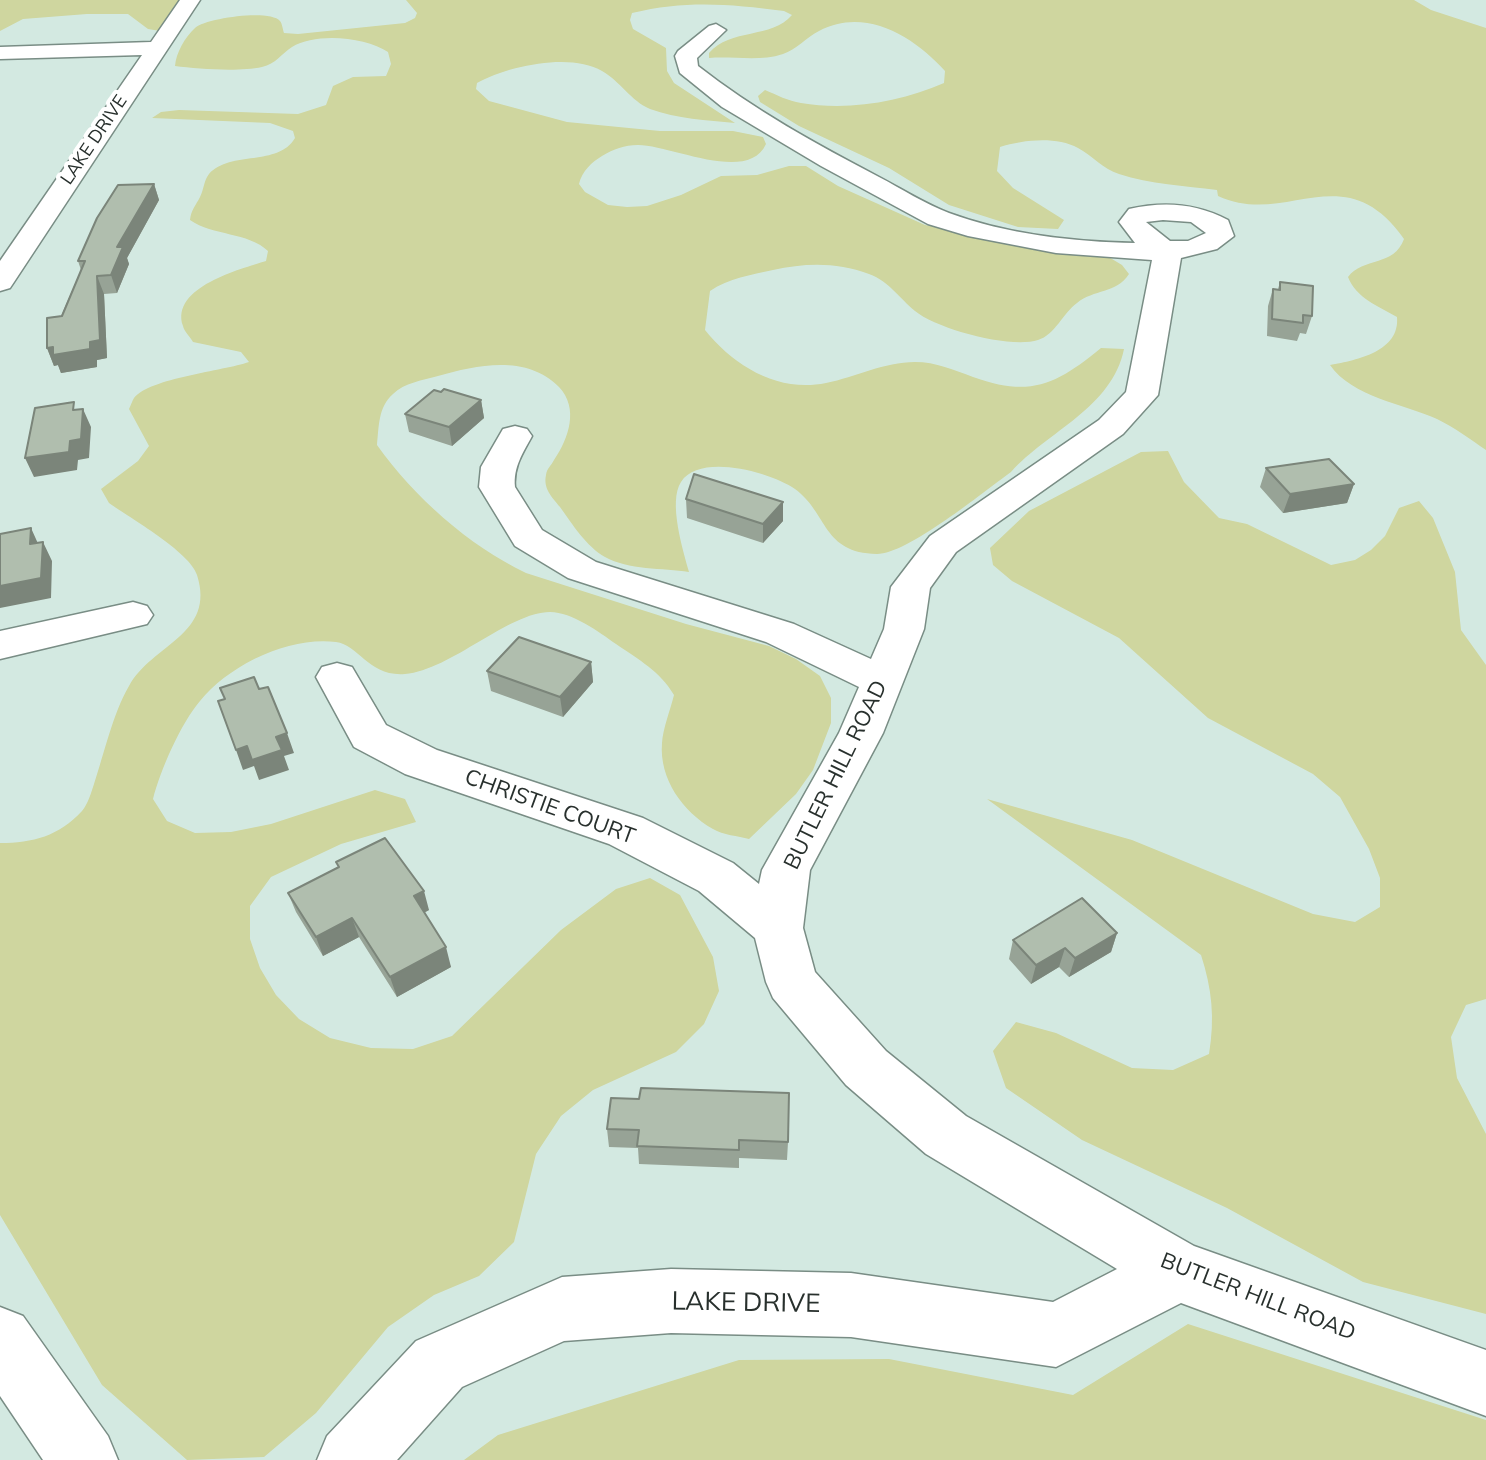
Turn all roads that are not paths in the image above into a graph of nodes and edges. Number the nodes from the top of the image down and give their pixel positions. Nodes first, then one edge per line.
1 (190, 0) edge
2 (716, 30) dead end
3 (158, 48) junction
4 (0, 53) edge
5 (0, 282) edge
6 (515, 436) dead end
7 (133, 615) dead end
8 (0, 645) edge
9 (337, 677) dead end
10 (882, 681) junction
11 (778, 928) junction
12 (1178, 1271) junction
13 (0, 1339) edge
14 (1486, 1383) edge
15 (84, 1460) edge
16 (351, 1460) edge

1 - 3 street, LAKE DRIVE
2 - 10 street, BUTLER HILL ROAD
3 - 4 street
3 - 5 street, LAKE DRIVE
6 - 10 street
7 - 8 street
9 - 11 street, CHRISTIE COURT
10 - 11 street, BUTLER HILL ROAD
11 - 12 street, BUTLER HILL ROAD
12 - 14 street, BUTLER HILL ROAD
12 - 16 street, LAKE DRIVE
13 - 15 street

